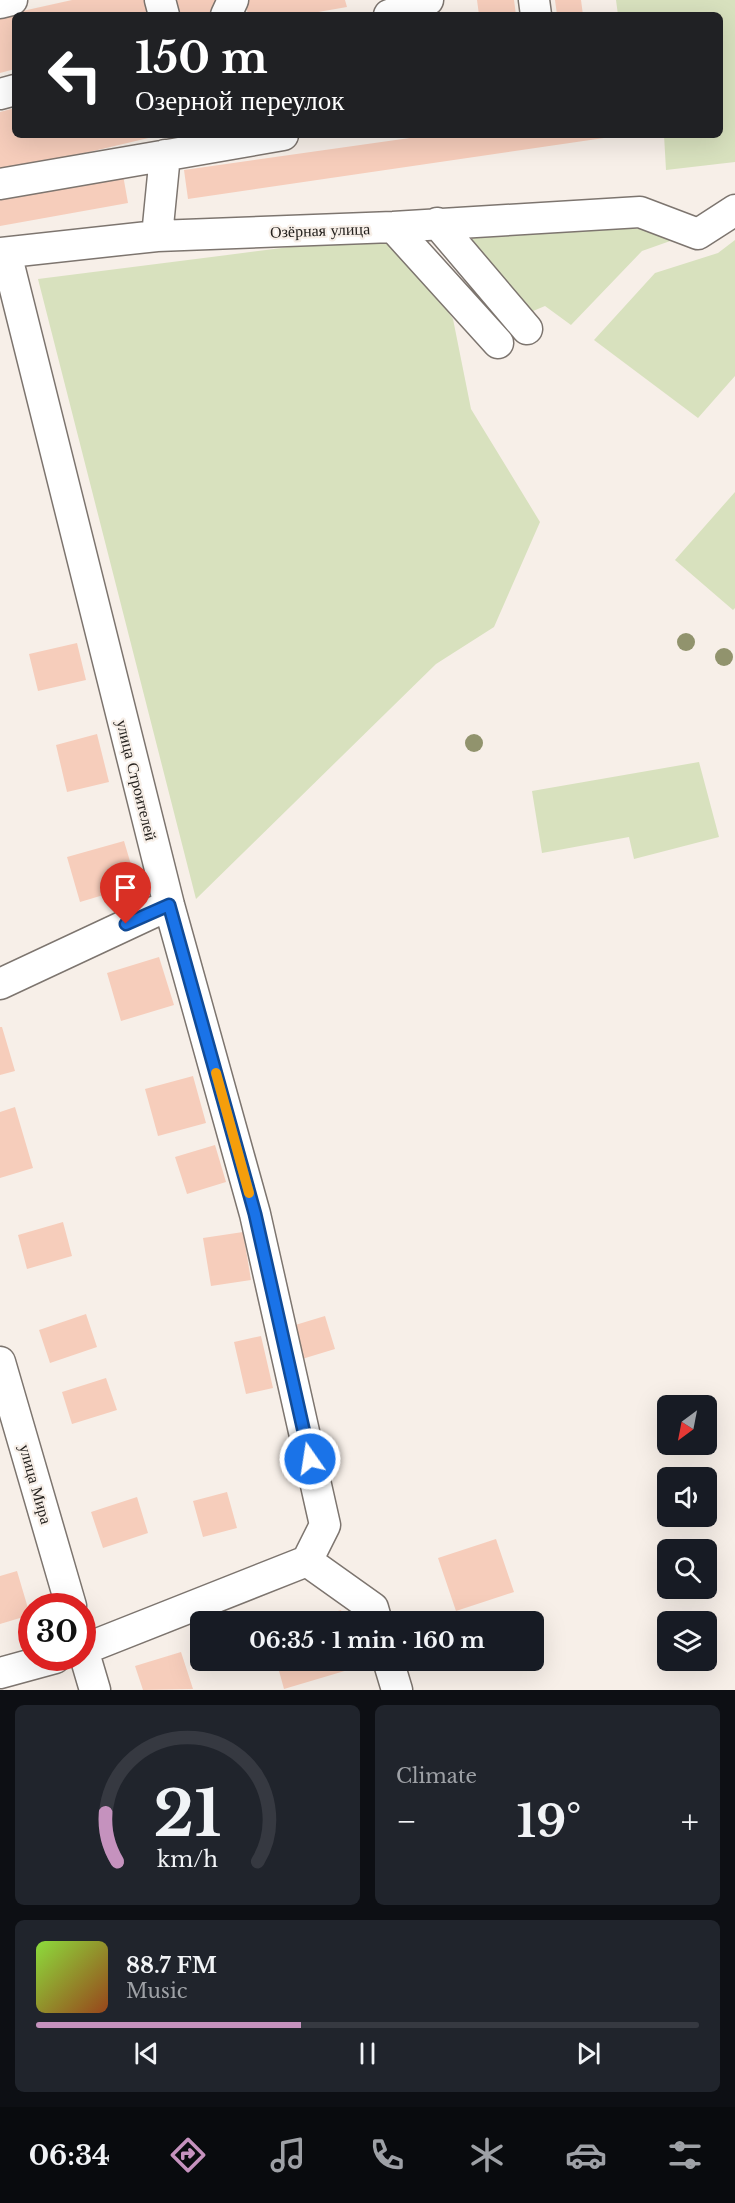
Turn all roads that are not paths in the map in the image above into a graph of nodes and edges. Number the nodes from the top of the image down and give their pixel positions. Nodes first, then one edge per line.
1 (12, 0) edge
2 (429, 0) edge
3 (0, 3) edge
4 (397, 12) edge
5 (247, 138) edge
6 (211, 141) edge
7 (165, 155) junction
8 (0, 184) edge
9 (735, 210) edge
10 (437, 223) junction
11 (393, 227) junction
12 (157, 236) junction
13 (3, 253) edge
14 (527, 329) dead end
15 (498, 343) dead end
16 (169, 905) junction
17 (0, 984) edge
18 (0, 1362) edge
19 (307, 1561) junction
20 (67, 1593) edge
21 (374, 1611) edge
22 (96, 1643) edge
23 (18, 1668) edge
24 (90, 1671) edge
25 (391, 1671) edge
26 (0, 1673) edge
27 (95, 1690) edge
28 (397, 1690) edge

1 - 3 street
2 - 4 street
5 - 6 street
6 - 7 street
7 - 8 street
7 - 12 street
9 - 10 street, Озёрная улица
10 - 11 street, Озёрная улица
10 - 14 street
11 - 12 street, Озёрная улица
11 - 15 street
12 - 13 street, Озёрная улица
13 - 16 street, улица Строителей
16 - 17 street
16 - 19 street, улица Строителей
18 - 20 street, улица Мира
19 - 21 street
19 - 22 street
23 - 26 street
24 - 27 street
25 - 28 street

